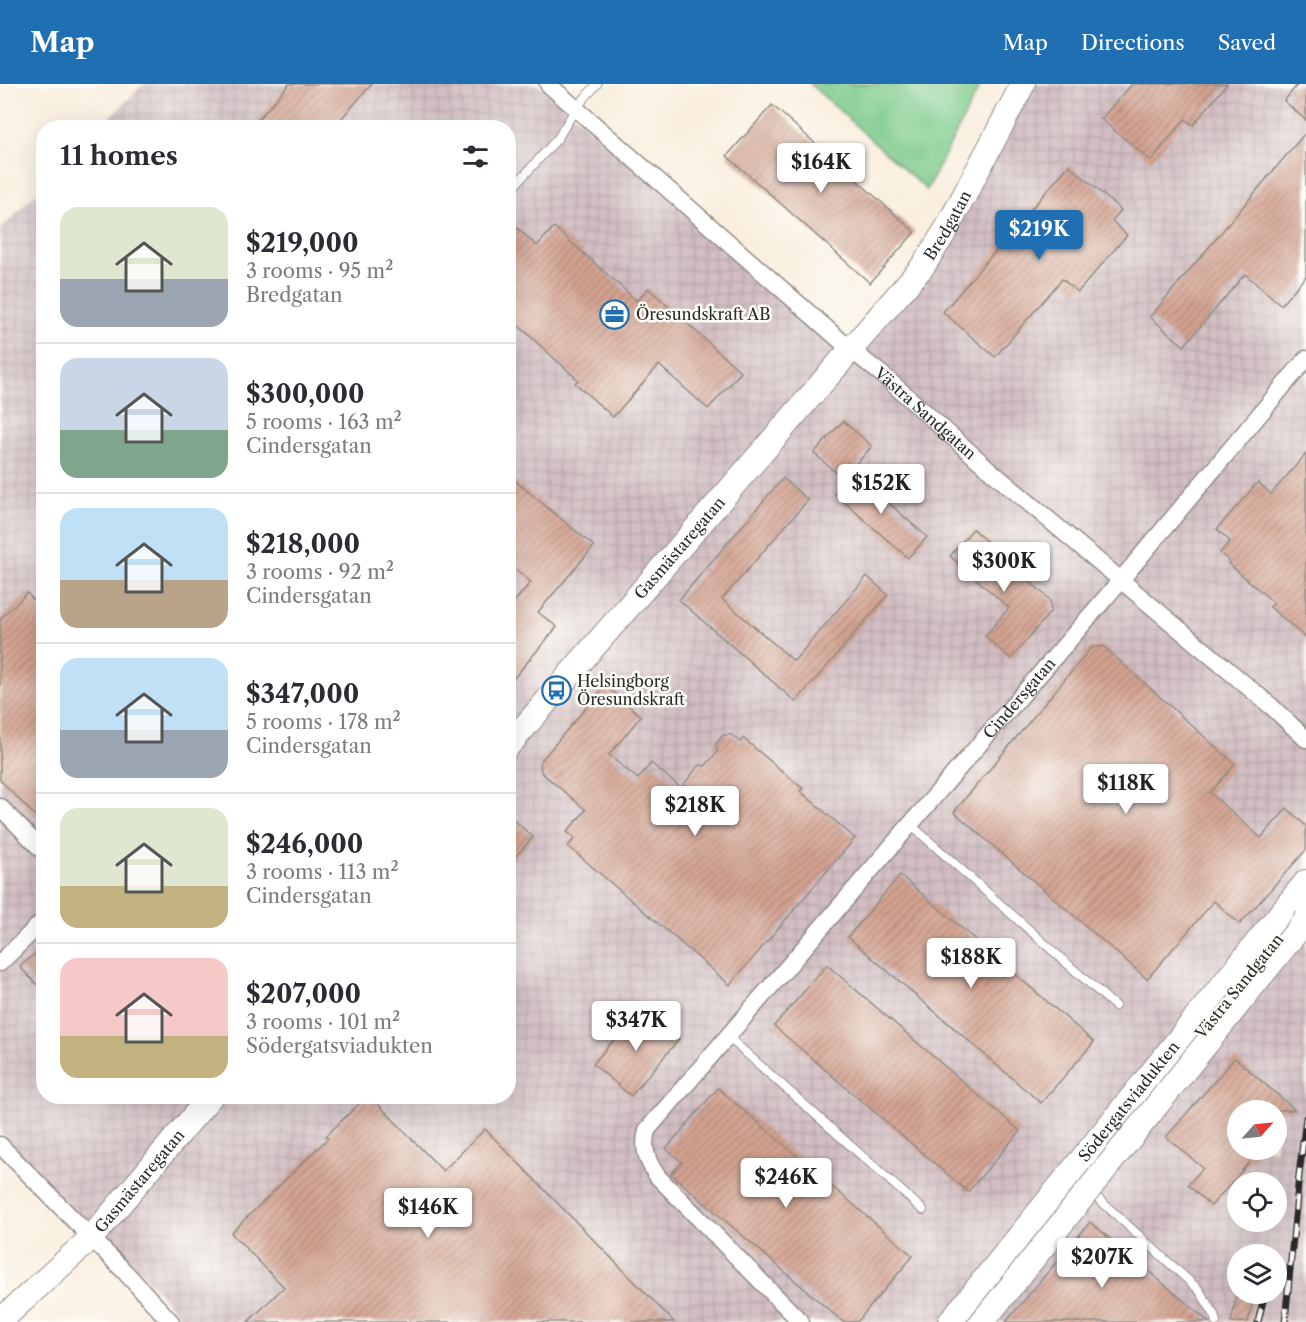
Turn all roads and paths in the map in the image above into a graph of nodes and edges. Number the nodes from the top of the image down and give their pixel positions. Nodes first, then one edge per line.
1 (548, 84) edge
2 (597, 84) edge
3 (1023, 84) edge
4 (576, 108) junction
5 (516, 184) edge
6 (850, 349) junction
7 (1306, 359) edge
8 (1120, 581) junction
9 (516, 737) edge
10 (1306, 739) edge
11 (0, 807) edge
12 (911, 825) junction
13 (36, 844) edge
14 (1306, 882) edge
15 (1306, 904) edge
16 (1306, 920) edge
17 (36, 928) edge
18 (0, 963) edge
19 (1115, 1006) dead end
20 (728, 1037) junction
21 (204, 1104) edge
22 (0, 1145) edge
23 (1080, 1183) junction
24 (923, 1210) dead end
25 (91, 1238) junction
26 (0, 1321) edge
27 (171, 1322) edge
28 (801, 1322) edge
29 (950, 1322) edge
30 (970, 1322) edge
31 (982, 1322) edge
32 (1216, 1322) edge

1 - 4 street, Västra Sandgatan
2 - 4 lane
3 - 6 street, Bredgatan
4 - 5 lane
4 - 6 street, Västra Sandgatan
6 - 8 street, Västra Sandgatan
6 - 9 street, Gasmästaregatan
7 - 8 street, Cindersgatan
8 - 10 street, Västra Sandgatan
8 - 12 street, Cindersgatan
11 - 13 street
12 - 19 lane
12 - 20 street, Cindersgatan
14 - 29 street, Södergatsviadukten
15 - 23 street, Västra Sandgatan
16 - 31 street, Södergatsviadukten, bridge
17 - 18 street
20 - 24 lane
20 - 28 street, Cindersgatan
21 - 25 street, Gasmästaregatan
22 - 25 street
23 - 30 street, Västra Sandgatan
23 - 32 lane
25 - 26 street, Gasmästaregatan
25 - 27 street

